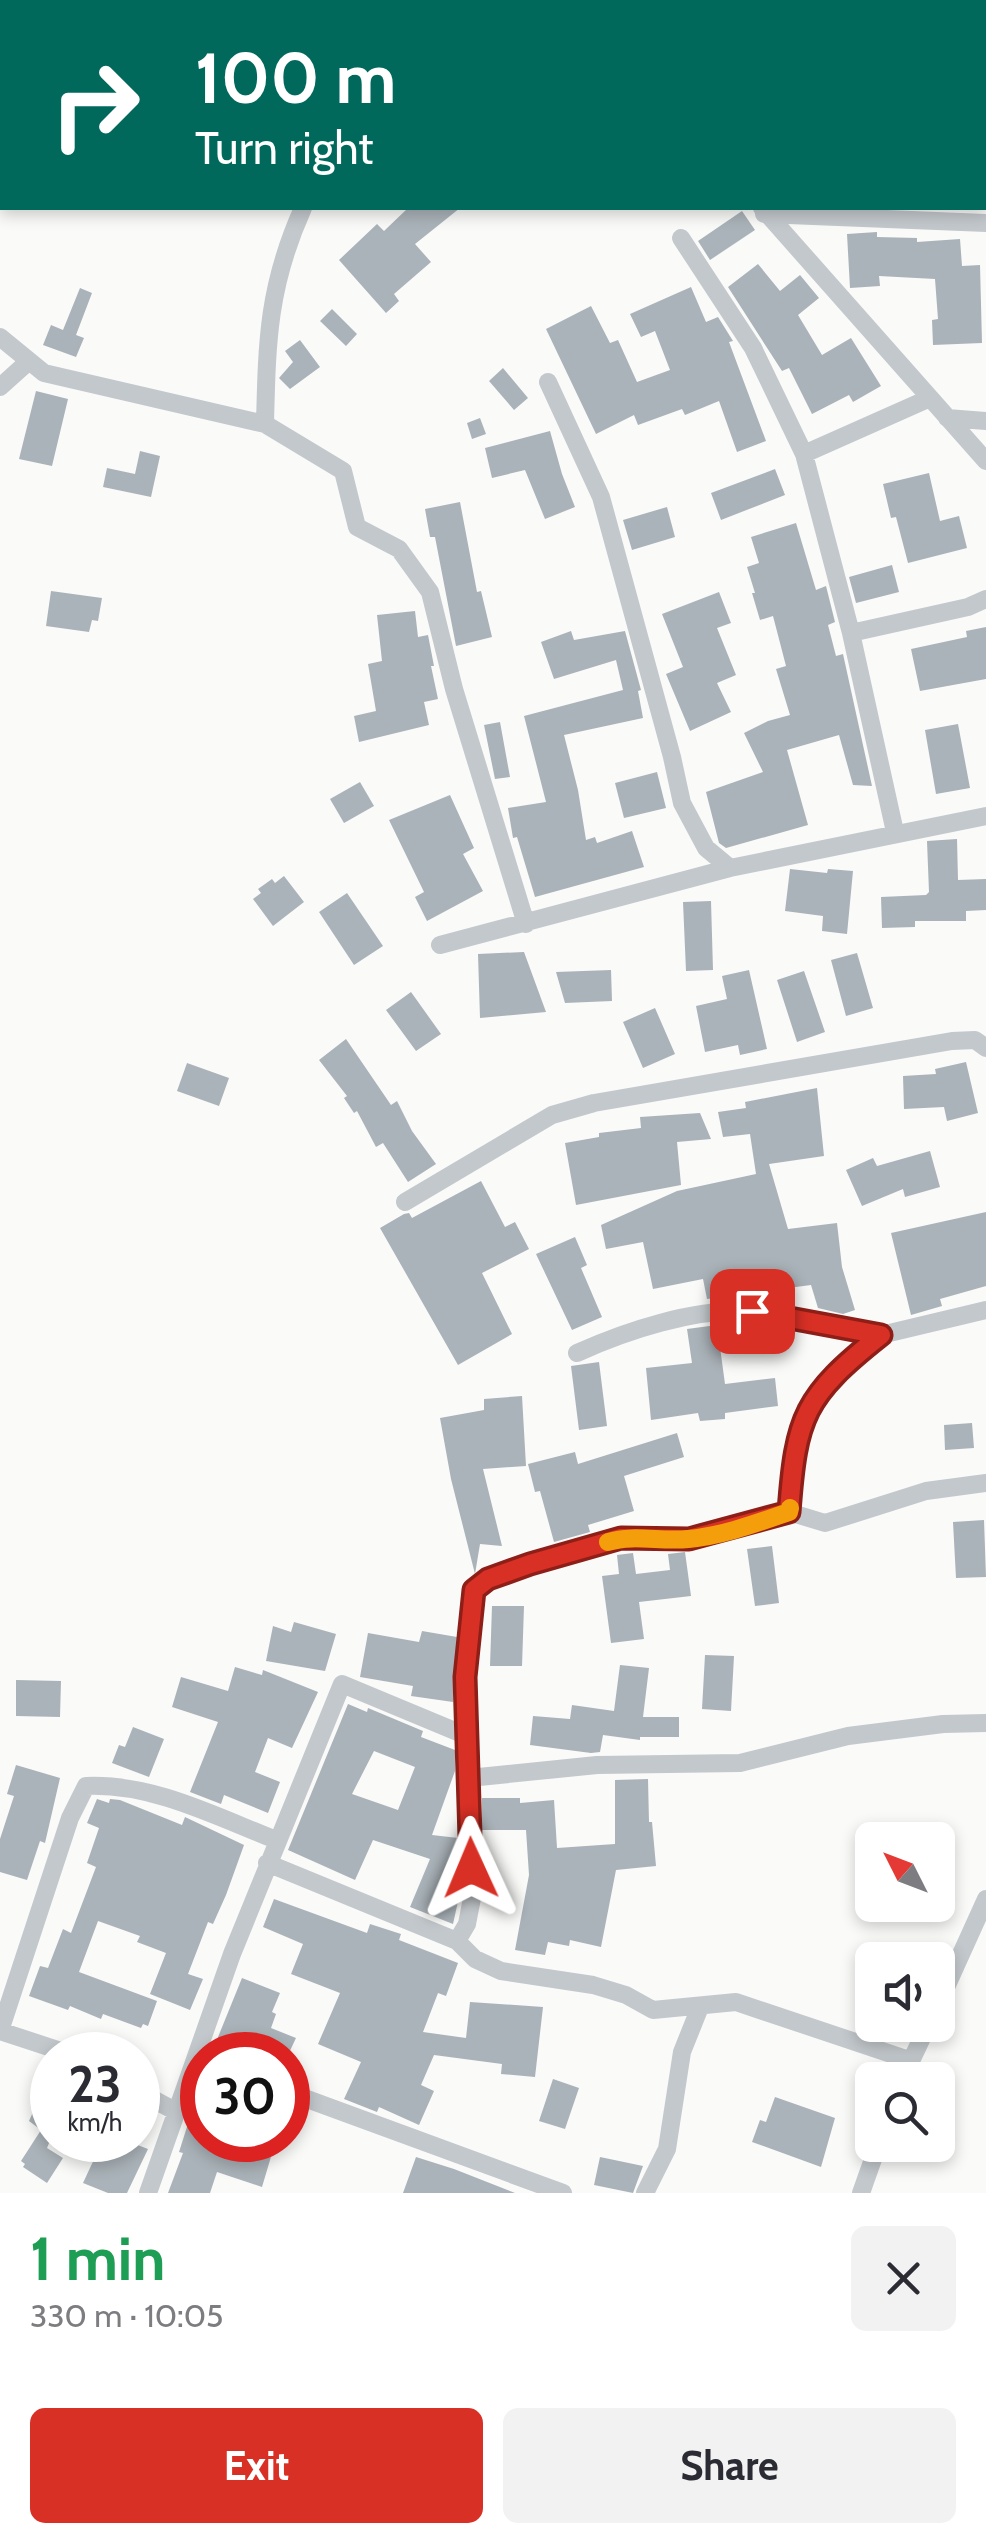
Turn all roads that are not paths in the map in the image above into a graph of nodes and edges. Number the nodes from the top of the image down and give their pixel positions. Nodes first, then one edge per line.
1 (302, 210) edge
2 (763, 210) edge
3 (986, 223) edge
4 (681, 238) dead end
5 (0, 337) edge
6 (29, 360) junction
7 (548, 382) dead end
8 (0, 387) edge
9 (930, 398) junction
10 (948, 418) junction
11 (986, 421) edge
12 (265, 424) junction
13 (804, 454) junction
14 (986, 460) edge
15 (986, 599) edge
16 (850, 634) junction
17 (986, 816) edge
18 (894, 832) junction
19 (730, 868) junction
20 (526, 924) junction
21 (440, 945) dead end
22 (986, 1048) edge
23 (406, 1202) dead end
24 (986, 1310) edge
25 (881, 1335) junction
26 (577, 1353) dead end
27 (986, 1483) edge
28 (789, 1512) junction
29 (986, 1723) edge
30 (467, 1736) junction
31 (469, 1778) junction
32 (276, 1840) junction
33 (267, 1863) junction
34 (986, 1899) edge
35 (458, 1941) junction
36 (955, 1967) edge
37 (700, 2008) junction
38 (0, 2031) edge
39 (212, 2032) edge
40 (30, 2041) edge
41 (919, 2042) edge
42 (909, 2060) joint
43 (180, 2100) edge
44 (310, 2100) edge
45 (160, 2103) edge
46 (174, 2111) junction
47 (872, 2162) edge
48 (148, 2193) edge
49 (563, 2193) edge
50 (644, 2193) edge
51 (861, 2193) edge

1 - 12 street
2 - 3 street
2 - 9 street
4 - 13 street
5 - 6 street
6 - 8 street
6 - 12 street
7 - 19 street
9 - 10 street
9 - 13 street
10 - 11 street
10 - 14 street
12 - 20 street
13 - 16 street
15 - 16 street
16 - 18 street
17 - 18 street
18 - 19 street
19 - 20 street
20 - 21 street
22 - 23 street
24 - 25 street
25 - 26 street
25 - 28 street
27 - 28 street
28 - 30 street
29 - 31 street
30 - 31 street
30 - 32 street
31 - 35 street
32 - 33 street
32 - 38 street
33 - 35 street
33 - 39 street
34 - 36 street
35 - 37 street
37 - 42 street
37 - 50 street
38 - 40 street
41 - 42 street
43 - 46 street
44 - 49 street
45 - 46 street
46 - 48 street
47 - 51 street

